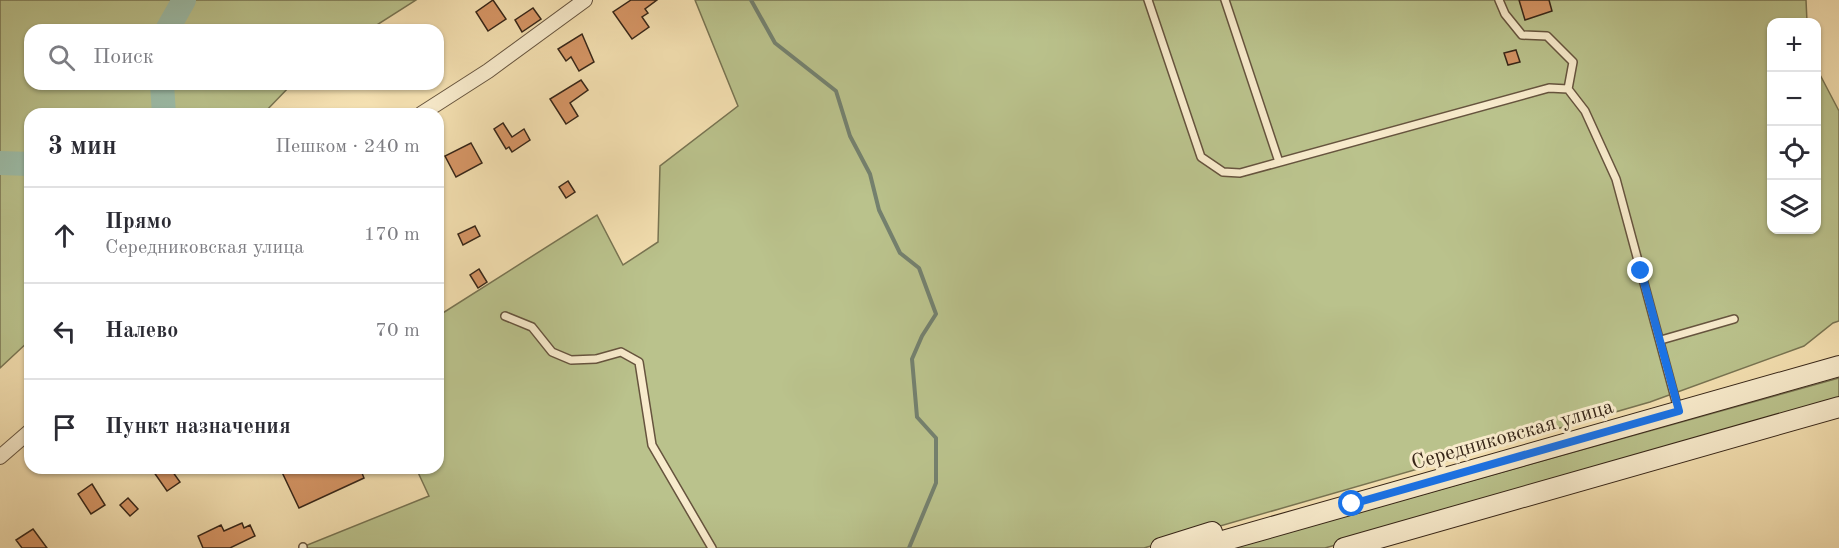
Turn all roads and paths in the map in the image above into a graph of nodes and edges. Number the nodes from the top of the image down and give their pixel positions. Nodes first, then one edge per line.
1 (585, 0) edge
2 (1148, 0) edge
3 (1225, 0) edge
4 (1499, 0) edge
5 (1568, 89) junction
6 (431, 108) edge
7 (1279, 162) junction
8 (505, 316) dead end
9 (1734, 319) dead end
10 (1661, 340) junction
11 (1839, 366) edge
12 (1839, 407) edge
13 (1679, 411) junction
14 (24, 436) edge
15 (0, 456) edge
16 (1352, 504) junction
17 (712, 548) edge
18 (1161, 548) edge
19 (1198, 548) edge
20 (1344, 548) edge

1 - 6 street
2 - 7 lane
3 - 7 lane
4 - 5 lane
5 - 7 lane
5 - 10 lane
8 - 17 lane
9 - 10 lane
10 - 13 lane
11 - 13 street, Середниковская улица
12 - 20 street
13 - 16 street, Середниковская улица
14 - 15 street
16 - 18 street
16 - 19 street, Середниковская улица

